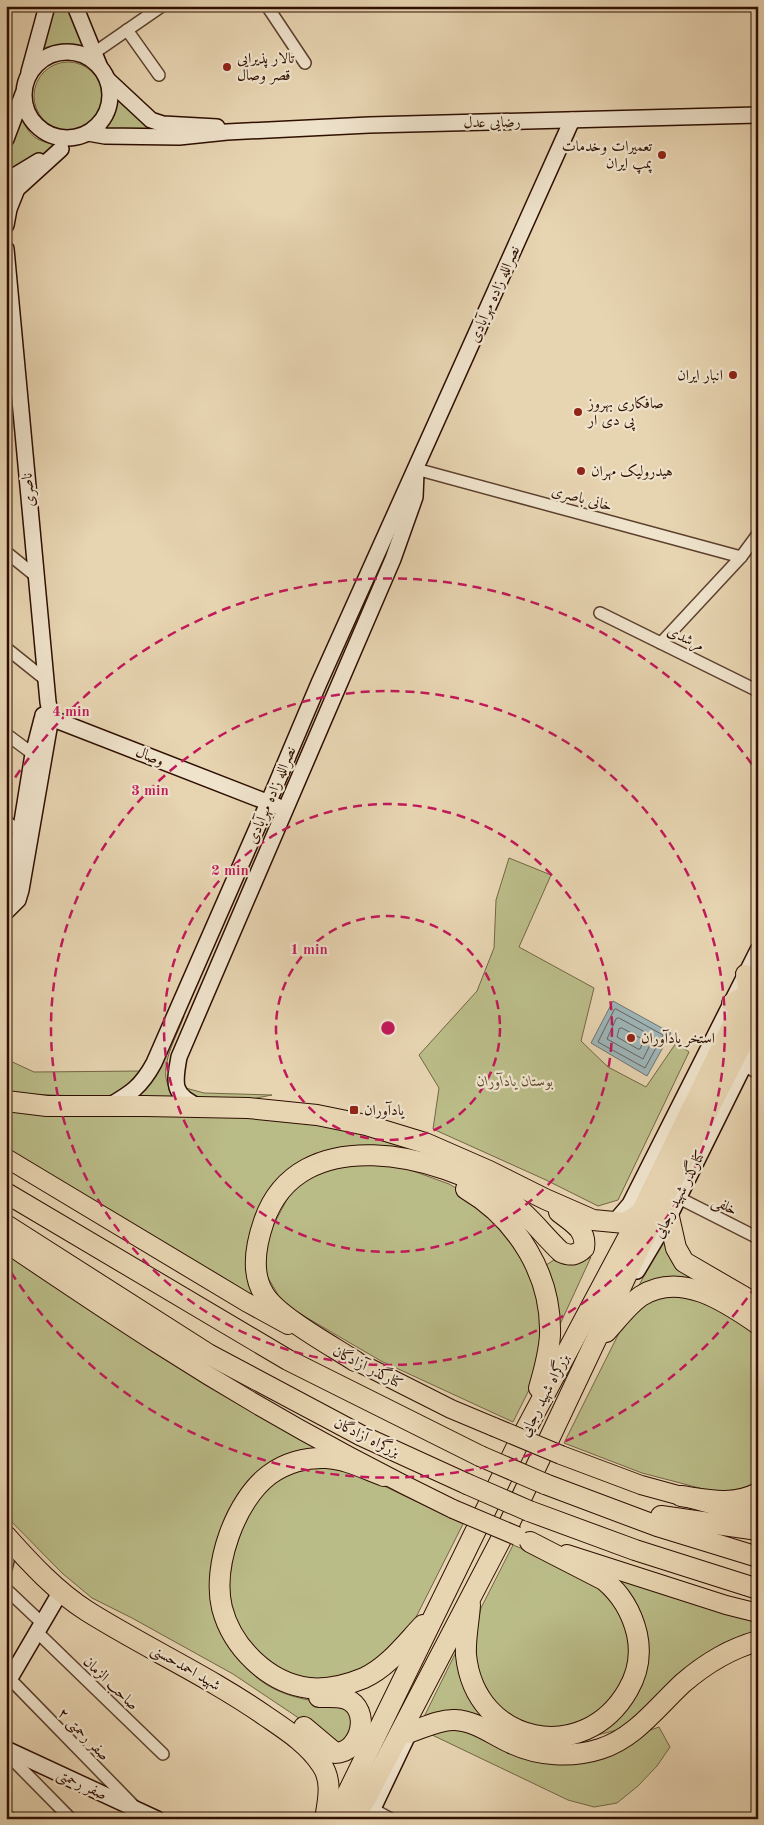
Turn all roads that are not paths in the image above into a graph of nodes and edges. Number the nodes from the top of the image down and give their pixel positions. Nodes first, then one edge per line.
1 (75, 6) edge
2 (162, 6) edge
3 (267, 6) edge
4 (44, 9) edge
5 (127, 30) junction
6 (305, 63) dead end
7 (100, 66) junction
8 (159, 75) dead end
9 (25, 85) junction
10 (758, 115) edge
11 (572, 120) junction
12 (227, 132) junction
13 (83, 135) junction
14 (6, 139) edge
15 (61, 149) junction
16 (6, 181) edge
17 (6, 225) edge
18 (6, 249) edge
19 (8, 274) edge
20 (9, 364) edge
21 (416, 469) junction
22 (758, 534) edge
23 (6, 552) edge
24 (741, 557) junction
25 (37, 577) junction
26 (600, 613) dead end
27 (662, 643) junction
28 (6, 648) edge
29 (46, 680) junction
30 (758, 691) edge
31 (47, 711) junction
32 (6, 734) edge
33 (33, 754) junction
34 (268, 803) junction
35 (286, 810) junction
36 (6, 821) edge
37 (20, 831) junction
38 (6, 889) edge
39 (6, 912) edge
40 (758, 950) edge
41 (745, 986) edge
42 (758, 1012) edge
43 (758, 1036) edge
44 (738, 1063) junction
45 (758, 1073) edge
46 (6, 1101) edge
47 (108, 1106) junction
48 (200, 1107) junction
49 (6, 1158) edge
50 (398, 1158) junction
51 (6, 1193) edge
52 (679, 1198) junction
53 (545, 1199) junction
54 (641, 1213) junction
55 (669, 1218) junction
56 (608, 1223) junction
57 (6, 1225) edge
58 (6, 1238) edge
59 (758, 1238) edge
60 (758, 1305) edge
61 (758, 1324) edge
62 (593, 1346) junction
63 (355, 1361) junction
64 (532, 1418) junction
65 (384, 1476) junction
66 (758, 1494) edge
67 (681, 1496) junction
68 (610, 1509) junction
69 (758, 1517) edge
70 (758, 1530) edge
71 (6, 1536) edge
72 (523, 1539) junction
73 (758, 1557) edge
74 (6, 1589) edge
75 (758, 1589) edge
76 (61, 1591) junction
77 (471, 1596) junction
78 (439, 1607) junction
79 (758, 1613) edge
80 (40, 1629) junction
81 (758, 1641) edge
82 (244, 1650) junction
83 (8, 1678) edge
84 (217, 1685) junction
85 (408, 1725) junction
86 (6, 1749) edge
87 (6, 1753) edge
88 (163, 1754) dead end
89 (137, 1809) junction
90 (371, 1814) edge
91 (6, 1815) edge
92 (11, 1819) edge
93 (71, 1819) edge
94 (157, 1819) edge
95 (325, 1819) edge
96 (335, 1819) edge
97 (354, 1819) edge
98 (391, 1819) edge

1 - 7 street
2 - 5 street
3 - 6 street
4 - 9 street
5 - 7 street
5 - 8 street
7 - 9 street
7 - 12 street
7 - 13 street
9 - 13 street
9 - 14 street
10 - 11 street, رضایی عدل
11 - 12 street, رضایی عدل
11 - 21 street, نصرالله زاده مهرآبادی
12 - 13 street, رضایی عدل
13 - 15 street
15 - 16 street
15 - 17 street
18 - 19 street, ناصری
19 - 20 street, ناصری
20 - 25 street, ناصری
21 - 24 street, خانی باصری
21 - 34 street, نصرالله زاده مهرآبادی
21 - 35 street, نصرالله زاده مهرآبادی
22 - 24 street
23 - 25 street
24 - 27 street
25 - 29 street, ناصری
26 - 27 street, مرشدی
27 - 30 street, مرشدی
28 - 29 street
29 - 31 street, ناصری
31 - 33 street, ناصری
31 - 34 street, وصال
31 - 39 street, ناصری
32 - 33 street
33 - 37 street, ناصری
34 - 35 street, وصال
34 - 47 street, نصرالله زاده مهرآبادی
35 - 48 street, نصرالله زاده مهرآبادی
36 - 37 street
37 - 38 street, ناصری
40 - 41 street
41 - 54 highway, بزرگراه شهید رجایی
41 - 56 street
42 - 44 highway, بزرگراه شهید رجایی
43 - 44 street, کنارگذر شهید رجایی
44 - 45 street
44 - 52 street, کنارگذر شهید رجایی
44 - 62 highway, بزرگراه شهید رجایی
46 - 47 highway
47 - 48 highway
48 - 53 highway
49 - 63 main road, کنارگذر آزادگان
50 - 53 highway
50 - 63 highway
50 - 64 highway
51 - 68 highway, bridge
52 - 55 street, کنارگذر شهید رجایی
52 - 59 street, خلفی
53 - 56 highway
54 - 56 highway
54 - 64 highway, بزرگراه شهید رجایی
55 - 60 highway
55 - 62 street, کنارگذر شهید رجایی
57 - 75 highway, بزرگراه آزادگان, bridge
58 - 65 main road
61 - 62 highway
62 - 77 highway, بزرگراه شهید رجایی
63 - 67 main road, کنارگذر آزادگان, bridge
64 - 78 highway, بزرگراه شهید رجایی
65 - 72 main road, bridge
65 - 82 highway
66 - 67 highway
67 - 69 main road, کنارگذر آزادگان
68 - 70 highway
68 - 73 highway
71 - 76 highway, شهید احمدحسنی
72 - 77 highway
72 - 79 main road
74 - 80 street, صاحب الزمان
76 - 80 street
76 - 84 highway, شهید احمدحسنی
77 - 85 highway, بزرگراه شهید رجایی
78 - 82 highway
78 - 96 highway, بزرگراه شهید رجایی
80 - 83 street
80 - 88 street, صاحب الزمان
81 - 85 highway
82 - 84 highway
83 - 89 street, صفر رحمتی ۲
84 - 95 highway, شهید احمدحسنی
85 - 90 street
85 - 97 highway, بزرگراه شهید رجایی
86 - 89 street, صفر رحمتی
87 - 93 street
89 - 94 street, صفر رحمتی
90 - 98 street
91 - 92 street

